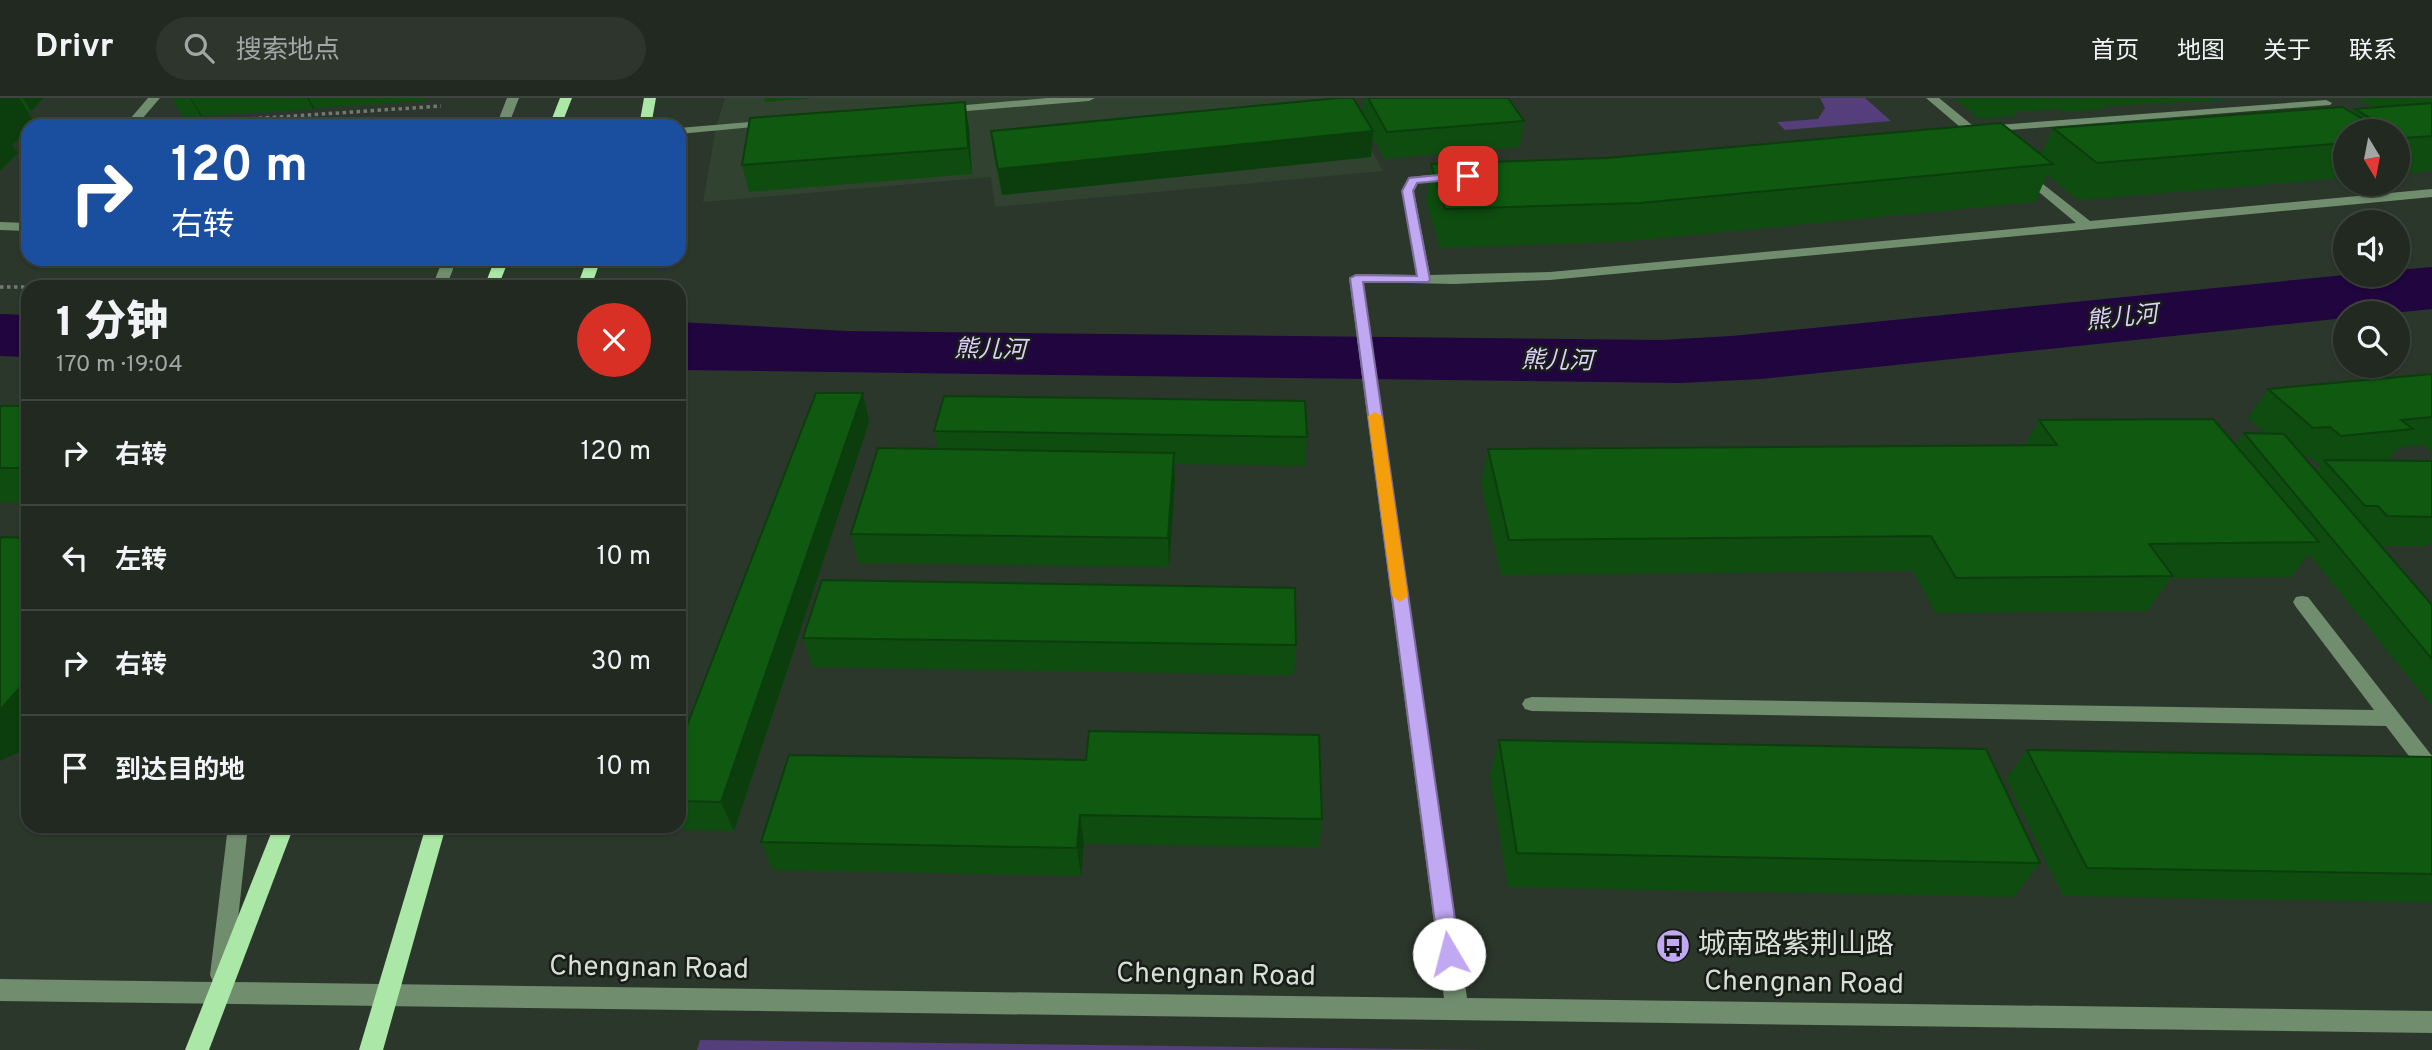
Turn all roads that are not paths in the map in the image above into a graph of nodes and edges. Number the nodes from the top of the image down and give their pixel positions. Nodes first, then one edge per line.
1 (153, 98) edge
2 (513, 98) edge
3 (566, 98) edge
4 (650, 98) edge
5 (1089, 98) edge
6 (1932, 98) edge
7 (2326, 103) dead end
8 (923, 111) edge
9 (136, 119) edge
10 (505, 119) edge
11 (558, 119) edge
12 (646, 119) edge
13 (785, 122) edge
14 (686, 130) edge
15 (1972, 130) junction
16 (1958, 131) edge
17 (1992, 147) edge
18 (2013, 165) edge
19 (1468, 176) edge
20 (2432, 193) edge
21 (2087, 225) junction
22 (0, 226) edge
23 (21, 227) edge
24 (1423, 280) junction
25 (2302, 602) dead end
26 (1532, 704) dead end
27 (2392, 718) junction
28 (2432, 771) edge
29 (237, 833) edge
30 (281, 833) edge
31 (434, 833) edge
32 (0, 990) edge
33 (219, 992) junction
34 (387, 995) junction
35 (1457, 1009) junction
36 (2432, 1022) edge
37 (197, 1050) edge
38 (371, 1050) edge

1 - 9 street
2 - 10 street
3 - 11 main road
4 - 12 main road
5 - 8 street
6 - 15 street
7 - 15 street
13 - 14 street
15 - 16 street
15 - 17 street
18 - 21 street
19 - 24 street
20 - 21 street
21 - 24 street
22 - 23 street
24 - 35 street
25 - 27 street
26 - 27 street
27 - 28 street
29 - 33 street
30 - 33 main road
31 - 34 main road
32 - 33 street, Chengnan Road
33 - 34 street, Chengnan Road
33 - 37 main road
34 - 35 street, Chengnan Road
34 - 38 main road
35 - 36 street, Chengnan Road

